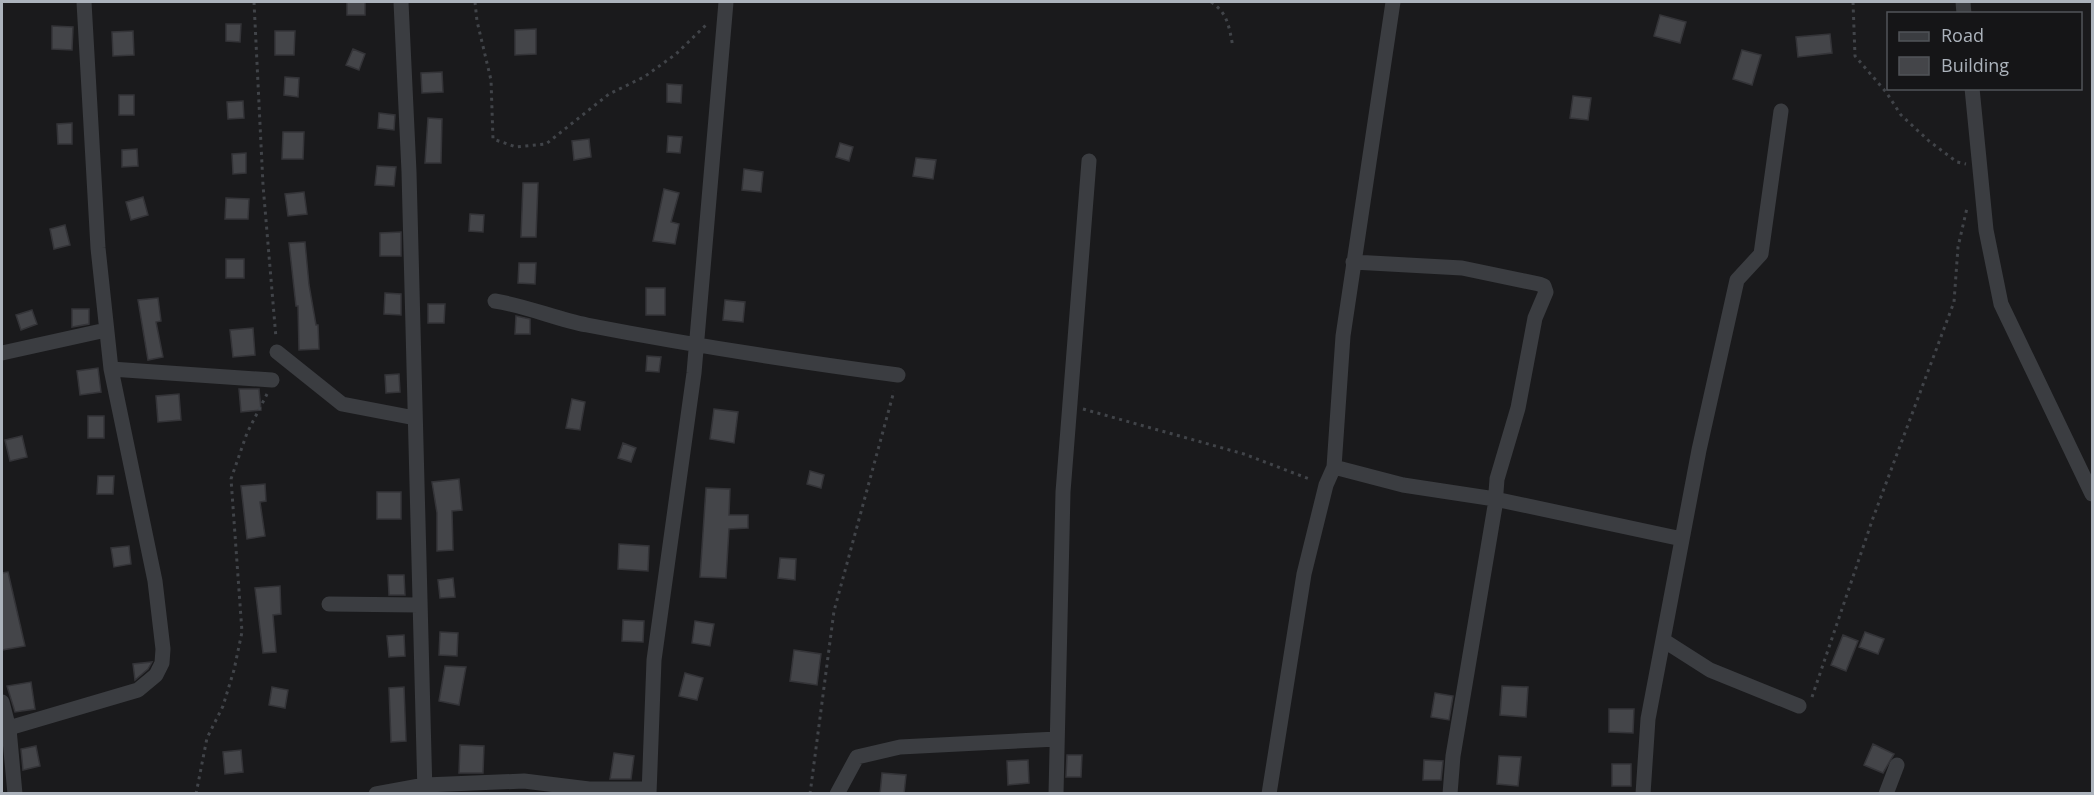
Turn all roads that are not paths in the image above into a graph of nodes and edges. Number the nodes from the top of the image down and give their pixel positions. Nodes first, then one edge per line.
1 (84, 2) edge
2 (401, 2) edge
3 (1393, 2) edge
4 (726, 4) edge
5 (1972, 90) edge
6 (1781, 111) dead end
7 (1089, 161) dead end
8 (1353, 262) junction
9 (495, 301) dead end
10 (106, 330) junction
11 (697, 345) junction
12 (277, 352) road end
13 (2, 353) edge
14 (111, 369) junction
15 (898, 375) road end
16 (272, 380) road end
17 (415, 418) junction
18 (1334, 467) junction
19 (2092, 494) edge
20 (1496, 499) junction
21 (1682, 539) junction
22 (329, 604) dead end
23 (419, 605) junction
24 (1663, 640) junction
25 (2, 702) edge
26 (1799, 706) road end
27 (5, 730) edge
28 (1057, 739) junction
29 (1897, 765) dead end
30 (425, 789) edge
31 (649, 791) edge
32 (15, 794) edge
33 (376, 794) edge
34 (837, 794) edge
35 (1056, 794) edge
36 (1269, 794) edge
37 (1450, 794) edge
38 (1643, 794) edge
39 (1887, 794) edge

1 - 10 street
2 - 17 street
3 - 8 street
4 - 11 street
5 - 19 street
6 - 21 street
7 - 28 street
8 - 18 street
8 - 20 street
9 - 11 street
10 - 13 street
10 - 14 street
11 - 15 street
11 - 31 street
12 - 17 street
14 - 16 street
14 - 27 street
17 - 23 street
18 - 20 street
18 - 36 street
20 - 21 street
20 - 37 street
21 - 24 street
22 - 23 street
23 - 30 street
24 - 26 street
24 - 38 street
25 - 27 street
27 - 32 street
28 - 34 street
28 - 35 street
29 - 39 street
30 - 31 street
30 - 33 street

